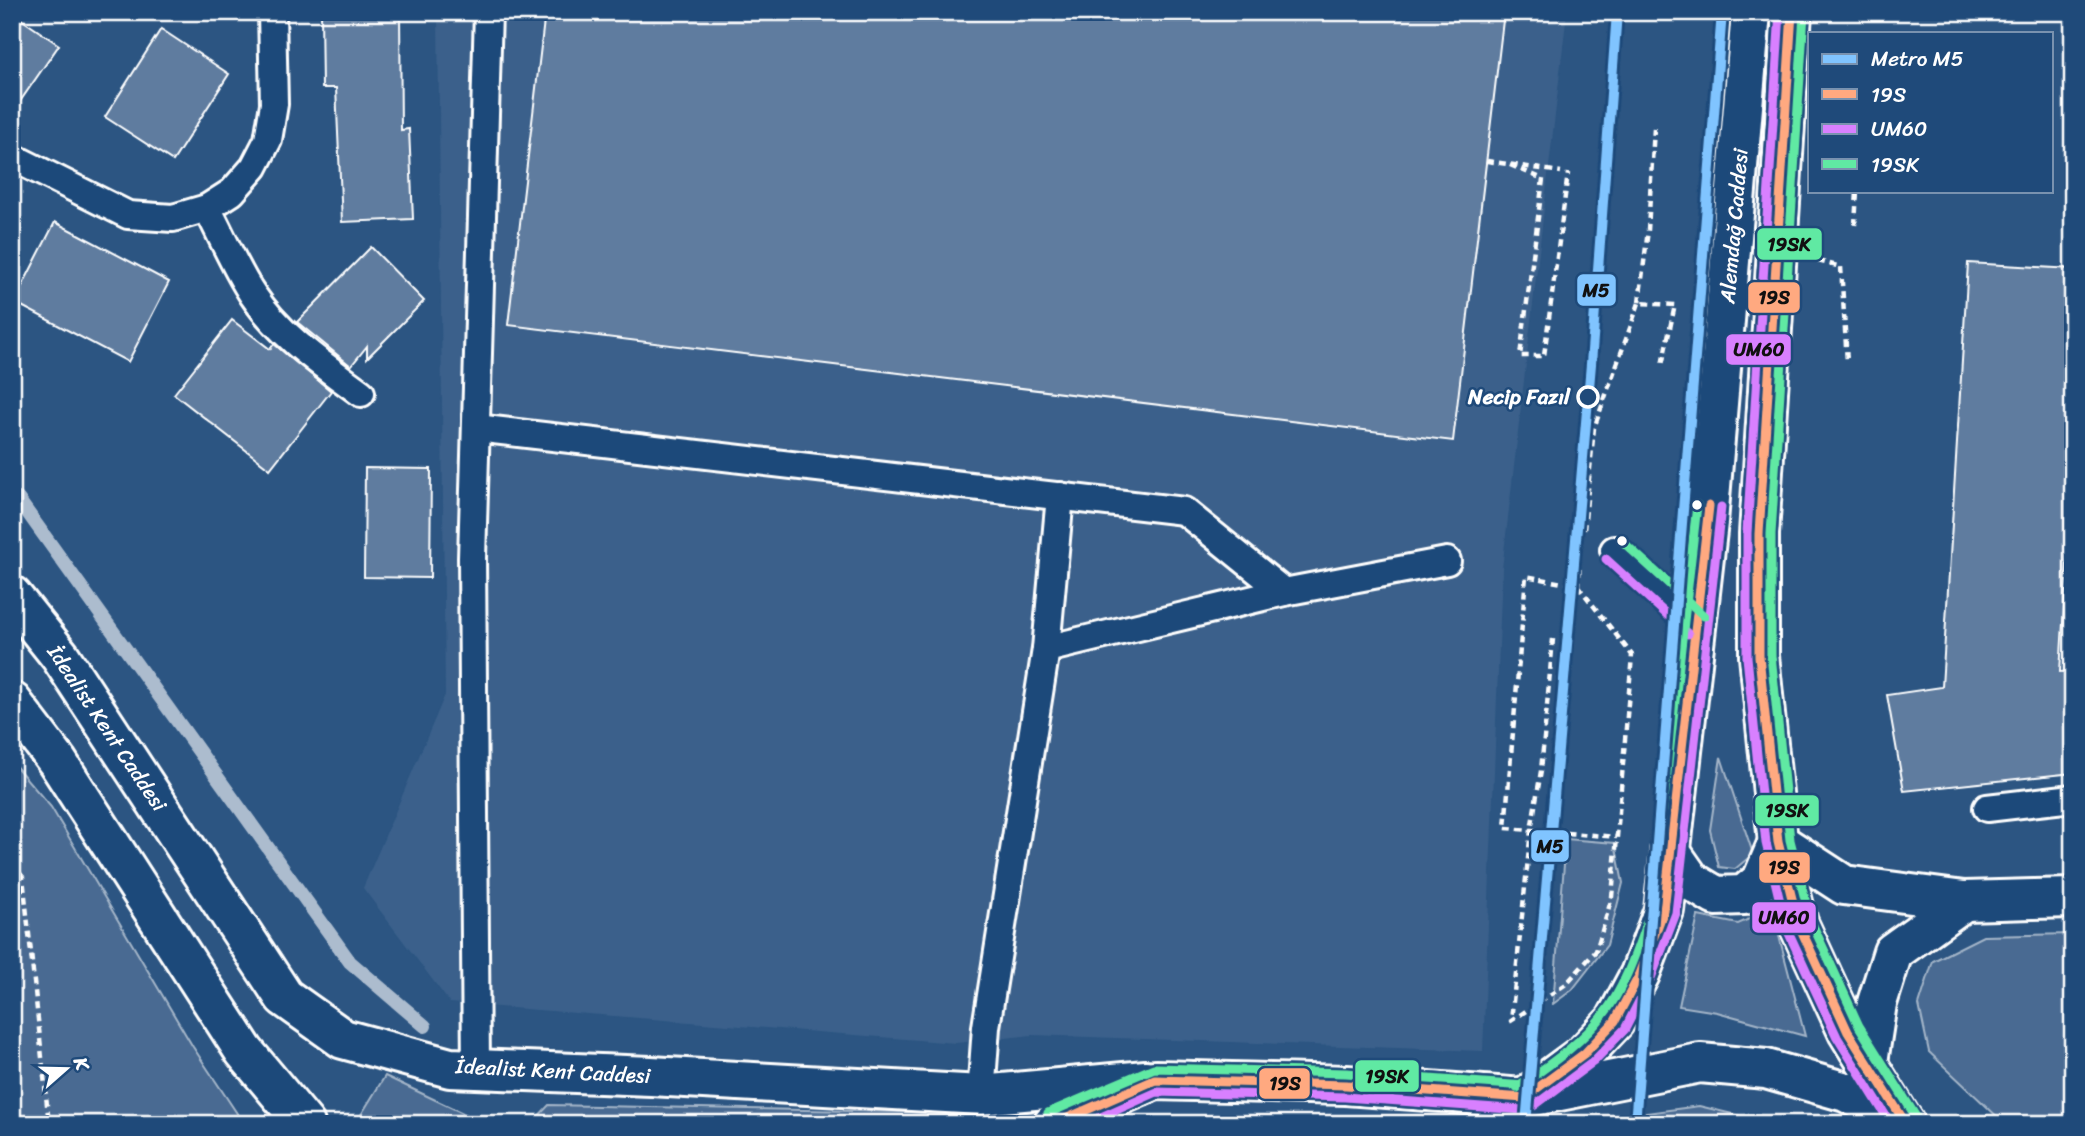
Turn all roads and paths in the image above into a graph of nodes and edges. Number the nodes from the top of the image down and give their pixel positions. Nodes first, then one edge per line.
1 (272, 12) edge
2 (488, 12) edge
3 (1751, 12) edge
4 (1792, 12) edge
5 (1654, 128) dead end
6 (12, 158) edge
7 (1486, 161) dead end
8 (1510, 164) junction
9 (1857, 192) edge
10 (207, 208) junction
11 (1855, 225) dead end
12 (1806, 257) dead end
13 (1639, 303) junction
14 (1847, 362) dead end
15 (1662, 365) dead end
16 (360, 394) dead end
17 (476, 428) junction
18 (1060, 496) junction
19 (1583, 534) dead end
20 (1614, 550) dead end
21 (1581, 560) dead end
22 (1447, 561) dead end
23 (1578, 586) junction
24 (1284, 592) junction
25 (12, 596) edge
26 (1696, 625) junction
27 (1553, 639) dead end
28 (1046, 649) junction
29 (12, 702) edge
30 (2073, 798) edge
31 (1987, 808) dead end
32 (1531, 831) junction
33 (1617, 837) junction
34 (1778, 842) junction
35 (1670, 851) junction
36 (12, 864) edge
37 (2073, 898) edge
38 (1964, 901) junction
39 (1868, 1062) junction
40 (475, 1069) junction
41 (1155, 1080) junction
42 (981, 1095) junction
43 (1524, 1098) junction
44 (1904, 1122) edge
45 (49, 1124) edge
46 (305, 1124) edge
47 (1053, 1124) edge

1 - 10 lane
2 - 17 lane
3 - 26 main road, Alemdağ Caddesi
4 - 34 main road, Alemdağ Caddesi
5 - 13 path
6 - 10 lane
7 - 8 path
8 - 8 path
9 - 11 path
10 - 16 lane
12 - 14 path
13 - 15 path
13 - 19 path
17 - 18 lane
17 - 40 lane
18 - 24 lane
18 - 28 lane
20 - 26 lane
21 - 23 path
22 - 24 lane
23 - 32 path
23 - 33 path
24 - 28 lane
25 - 40 main road, İdealist Kent Caddesi
26 - 35 main road, Alemdağ Caddesi
27 - 32 path
28 - 42 lane
29 - 46 main road
30 - 31 lane
32 - 33 path
32 - 33 path
34 - 35 main road
34 - 38 main road
34 - 39 main road, Alemdağ Caddesi
35 - 43 main road, Alemdağ Caddesi
36 - 45 path
37 - 38 main road
38 - 39 main road
39 - 44 main road, Alemdağ Caddesi
40 - 42 main road, İdealist Kent Caddesi
41 - 42 main road, İdealist Kent Caddesi
41 - 43 main road, İdealist Kent Caddesi
41 - 47 main road, İdealist Kent Caddesi
43 - 44 main road, İdealist Kent Caddesi

